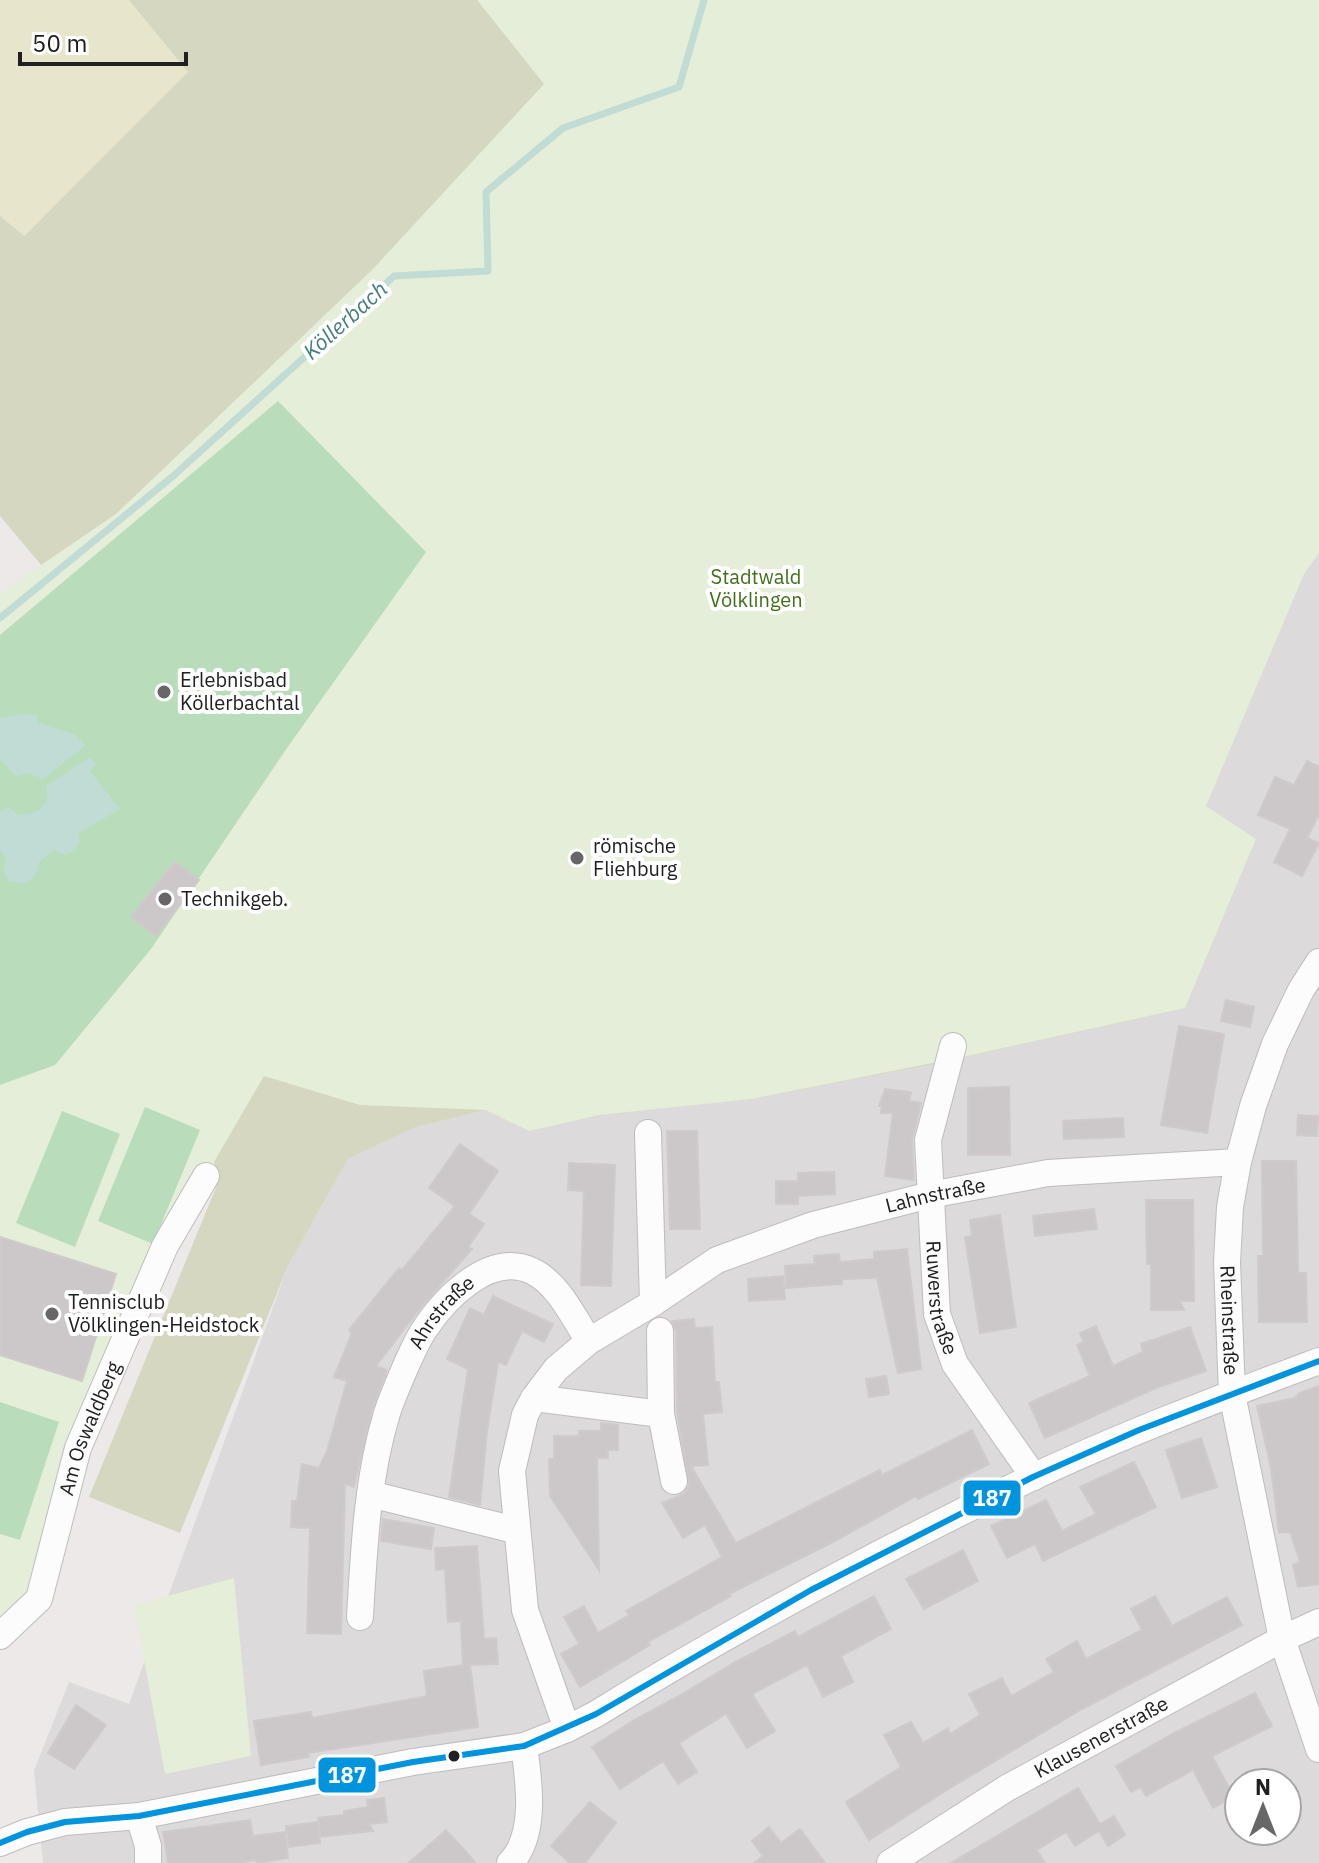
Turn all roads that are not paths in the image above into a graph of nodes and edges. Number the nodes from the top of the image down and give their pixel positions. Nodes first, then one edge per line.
1 (1319, 962) edge
2 (953, 1046) dead end
3 (648, 1133) dead end
4 (1238, 1162) junction
5 (206, 1176) dead end
6 (930, 1195) junction
7 (653, 1303) junction
8 (660, 1331) dead end
9 (589, 1341) junction
10 (1319, 1361) edge
11 (1232, 1394) junction
12 (534, 1398) junction
13 (661, 1414) junction
14 (1034, 1477) junction
15 (674, 1481) dead end
16 (370, 1494) junction
17 (515, 1530) junction
18 (360, 1617) dead end
19 (1319, 1622) edge
20 (0, 1636) edge
21 (1282, 1639) junction
22 (567, 1729) junction
23 (524, 1746) junction
24 (1319, 1749) edge
25 (139, 1816) junction
26 (0, 1843) edge
27 (520, 1859) edge
28 (148, 1863) edge
29 (890, 1863) edge

1 - 4 street, Rheinstraße
2 - 6 street, Ruwerstraße
3 - 7 street
4 - 6 street, Lahnstraße
4 - 11 street, Rheinstraße
5 - 20 street, Am Oswaldberg
6 - 7 street, Lahnstraße
6 - 14 street, Ruwerstraße
7 - 9 street, Lahnstraße
8 - 13 street
9 - 12 street, Lahnstraße
9 - 16 street, Ahrstraße
10 - 11 street
11 - 14 street
11 - 21 street, Rheinstraße
12 - 13 street
12 - 17 street, Lahnstraße
13 - 15 street
14 - 22 street
16 - 17 street
16 - 18 street, Ahrstraße
17 - 22 street, Lahnstraße
19 - 21 street, Klausenerstraße
21 - 24 street, Rheinstraße
21 - 29 street, Klausenerstraße
22 - 23 street
23 - 25 street
23 - 27 street
25 - 26 street
25 - 28 street

